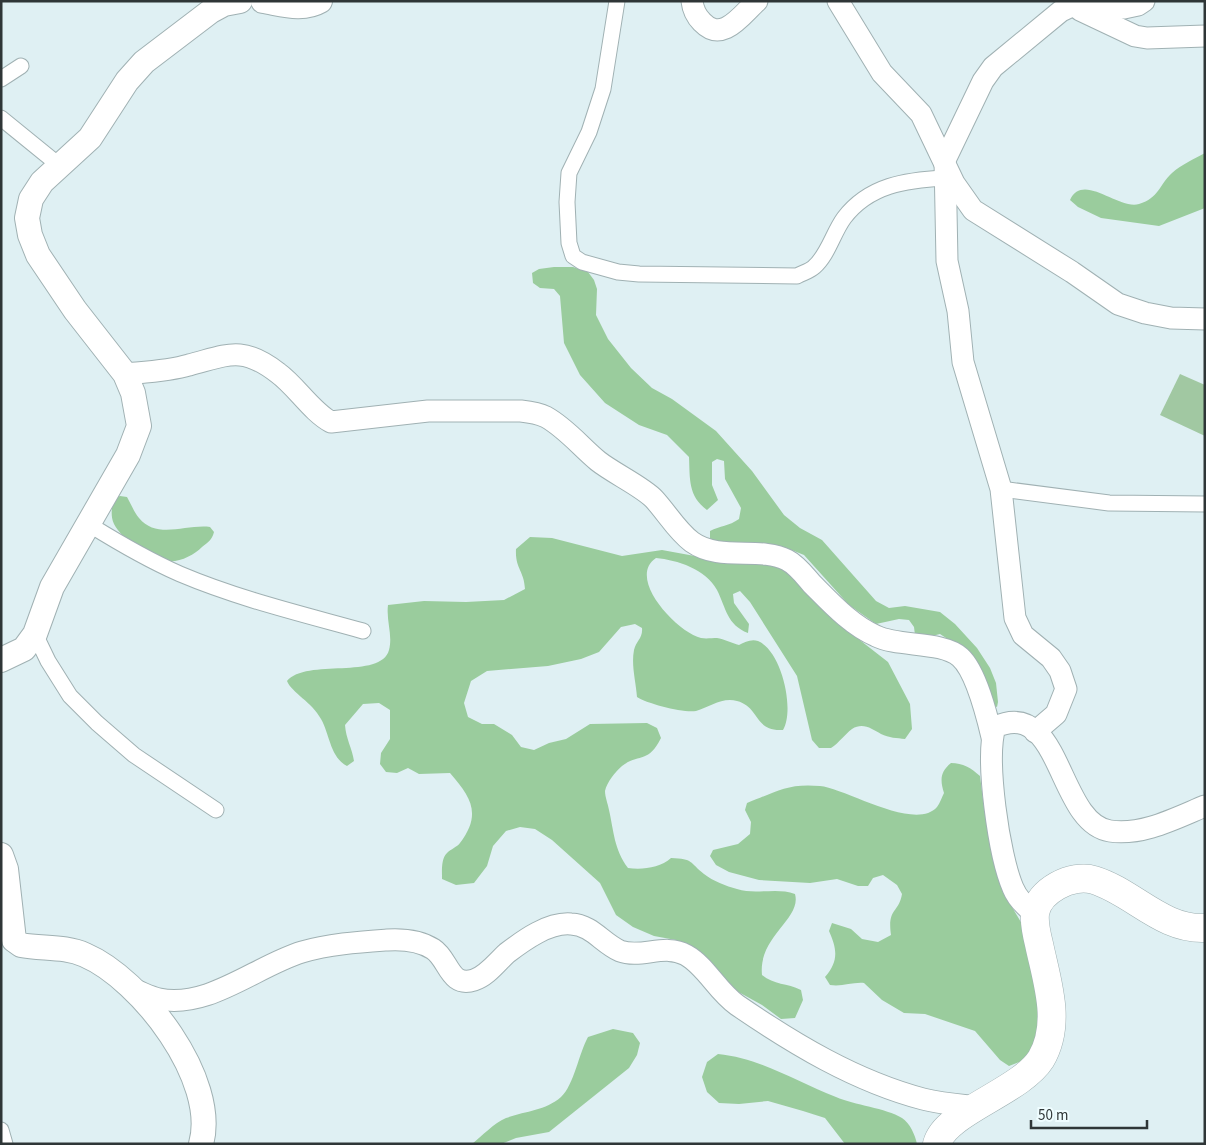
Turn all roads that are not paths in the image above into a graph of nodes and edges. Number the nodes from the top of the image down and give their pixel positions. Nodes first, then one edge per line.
1 (240, 1) edge
2 (263, 1) edge
3 (320, 1) edge
4 (617, 1) edge
5 (692, 1) edge
6 (757, 1) edge
7 (838, 1) edge
8 (1144, 1) edge
9 (1071, 5) junction
10 (1205, 36) edge
11 (21, 66) dead end
12 (1, 79) edge
13 (1, 118) edge
14 (60, 166) junction
15 (945, 169) junction
16 (1205, 319) edge
17 (125, 374) junction
18 (1001, 489) junction
19 (1205, 504) edge
20 (90, 525) junction
21 (363, 631) dead end
22 (35, 634) junction
23 (1, 660) edge
24 (1035, 732) junction
25 (992, 737) junction
26 (1205, 806) edge
27 (216, 810) dead end
28 (1, 855) edge
29 (1035, 914) junction
30 (1205, 928) edge
31 (132, 989) junction
32 (980, 1106) junction
33 (1, 1130) edge
34 (6, 1144) edge
35 (201, 1144) edge
36 (937, 1144) edge

1 - 14 main road
2 - 3 main road
4 - 15 street
5 - 6 street
7 - 15 street
8 - 9 street
9 - 10 street
9 - 15 street
11 - 12 street
13 - 14 street
14 - 17 main road
15 - 16 street
15 - 18 street
17 - 20 main road
17 - 25 street
18 - 19 street
18 - 24 street
20 - 21 street
20 - 22 main road
22 - 23 main road
22 - 27 street
24 - 25 street
24 - 26 street
25 - 29 street
28 - 31 main road
29 - 30 highway
29 - 32 highway
31 - 32 street
31 - 35 main road
32 - 36 highway
33 - 34 street

